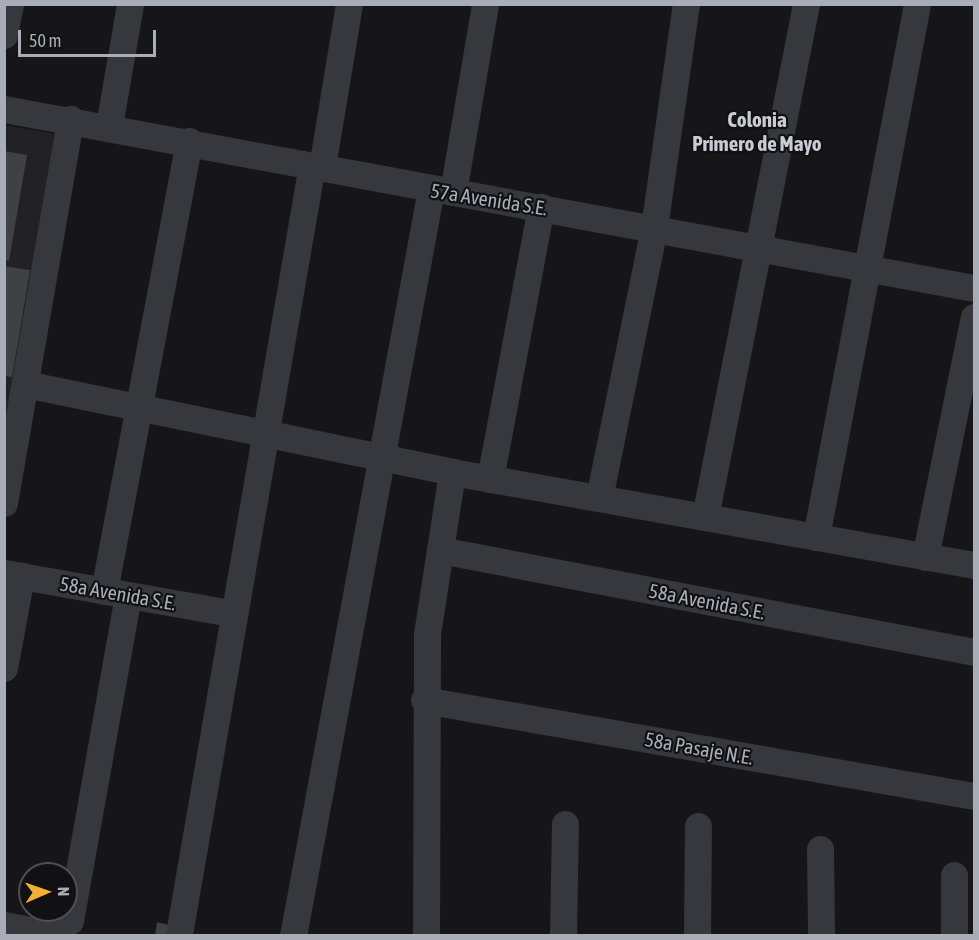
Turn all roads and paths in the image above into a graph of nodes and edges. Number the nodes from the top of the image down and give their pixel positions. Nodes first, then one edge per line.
1 (10, 4) edge
2 (130, 4) edge
3 (349, 4) edge
4 (485, 4) edge
5 (686, 4) edge
6 (806, 4) edge
7 (917, 4) edge
8 (4, 35) edge
9 (4, 109) edge
10 (70, 119) junction
11 (109, 126) junction
12 (189, 141) junction
13 (317, 166) junction
14 (442, 191) junction
15 (541, 207) junction
16 (654, 228) junction
17 (758, 245) junction
18 (867, 266) junction
19 (975, 288) edge
20 (975, 317) edge
21 (25, 384) junction
22 (140, 406) junction
23 (267, 430) junction
24 (381, 456) junction
25 (452, 472) junction
26 (490, 479) junction
27 (599, 498) junction
28 (4, 503) edge
29 (705, 517) junction
30 (816, 537) junction
31 (440, 550) junction
32 (925, 557) junction
33 (975, 566) edge
34 (13, 575) edge
35 (116, 593) junction
36 (231, 613) junction
37 (975, 652) edge
38 (4, 668) edge
39 (424, 700) junction
40 (975, 796) edge
41 (565, 824) dead end
42 (698, 826) dead end
43 (820, 849) dead end
44 (954, 875) dead end
45 (4, 925) edge
46 (66, 928) edge
47 (179, 934) dead end
48 (293, 936) edge
49 (426, 936) edge
50 (563, 936) edge
51 (698, 936) edge
52 (821, 936) edge
53 (954, 936) edge

1 - 8 street
2 - 11 street
3 - 13 street
4 - 14 street
5 - 16 street
6 - 17 street
7 - 18 street
9 - 10 street, 57a Avenida S.E.
10 - 11 street, 57a Avenida S.E.
10 - 21 street
11 - 12 street, 57a Avenida S.E.
12 - 13 street, 57a Avenida S.E.
12 - 22 street
13 - 14 street, 57a Avenida S.E.
13 - 23 street
14 - 15 street, 57a Avenida S.E.
14 - 24 street
15 - 16 street, 57a Avenida S.E.
15 - 26 street
16 - 17 street, 57a Avenida S.E.
16 - 27 street
17 - 18 street, 57a Avenida S.E.
17 - 29 street
18 - 19 street, 57a Avenida S.E.
18 - 30 street
20 - 32 street
21 - 22 street
21 - 28 street
22 - 23 street
22 - 35 street
23 - 24 street
23 - 36 street
24 - 25 street
24 - 48 street
25 - 26 street
25 - 31 street
26 - 27 street
27 - 29 street
29 - 30 street
30 - 32 street
31 - 37 street, 58a Avenida S.E.
31 - 39 street
32 - 33 street
34 - 35 street, 58a Avenida S.E.
34 - 38 street
35 - 36 street, 58a Avenida S.E.
35 - 46 street
36 - 47 street
39 - 40 street, 58a Pasaje N.E.
39 - 49 street
41 - 50 street
42 - 51 street
43 - 52 street
44 - 53 street
45 - 46 street

